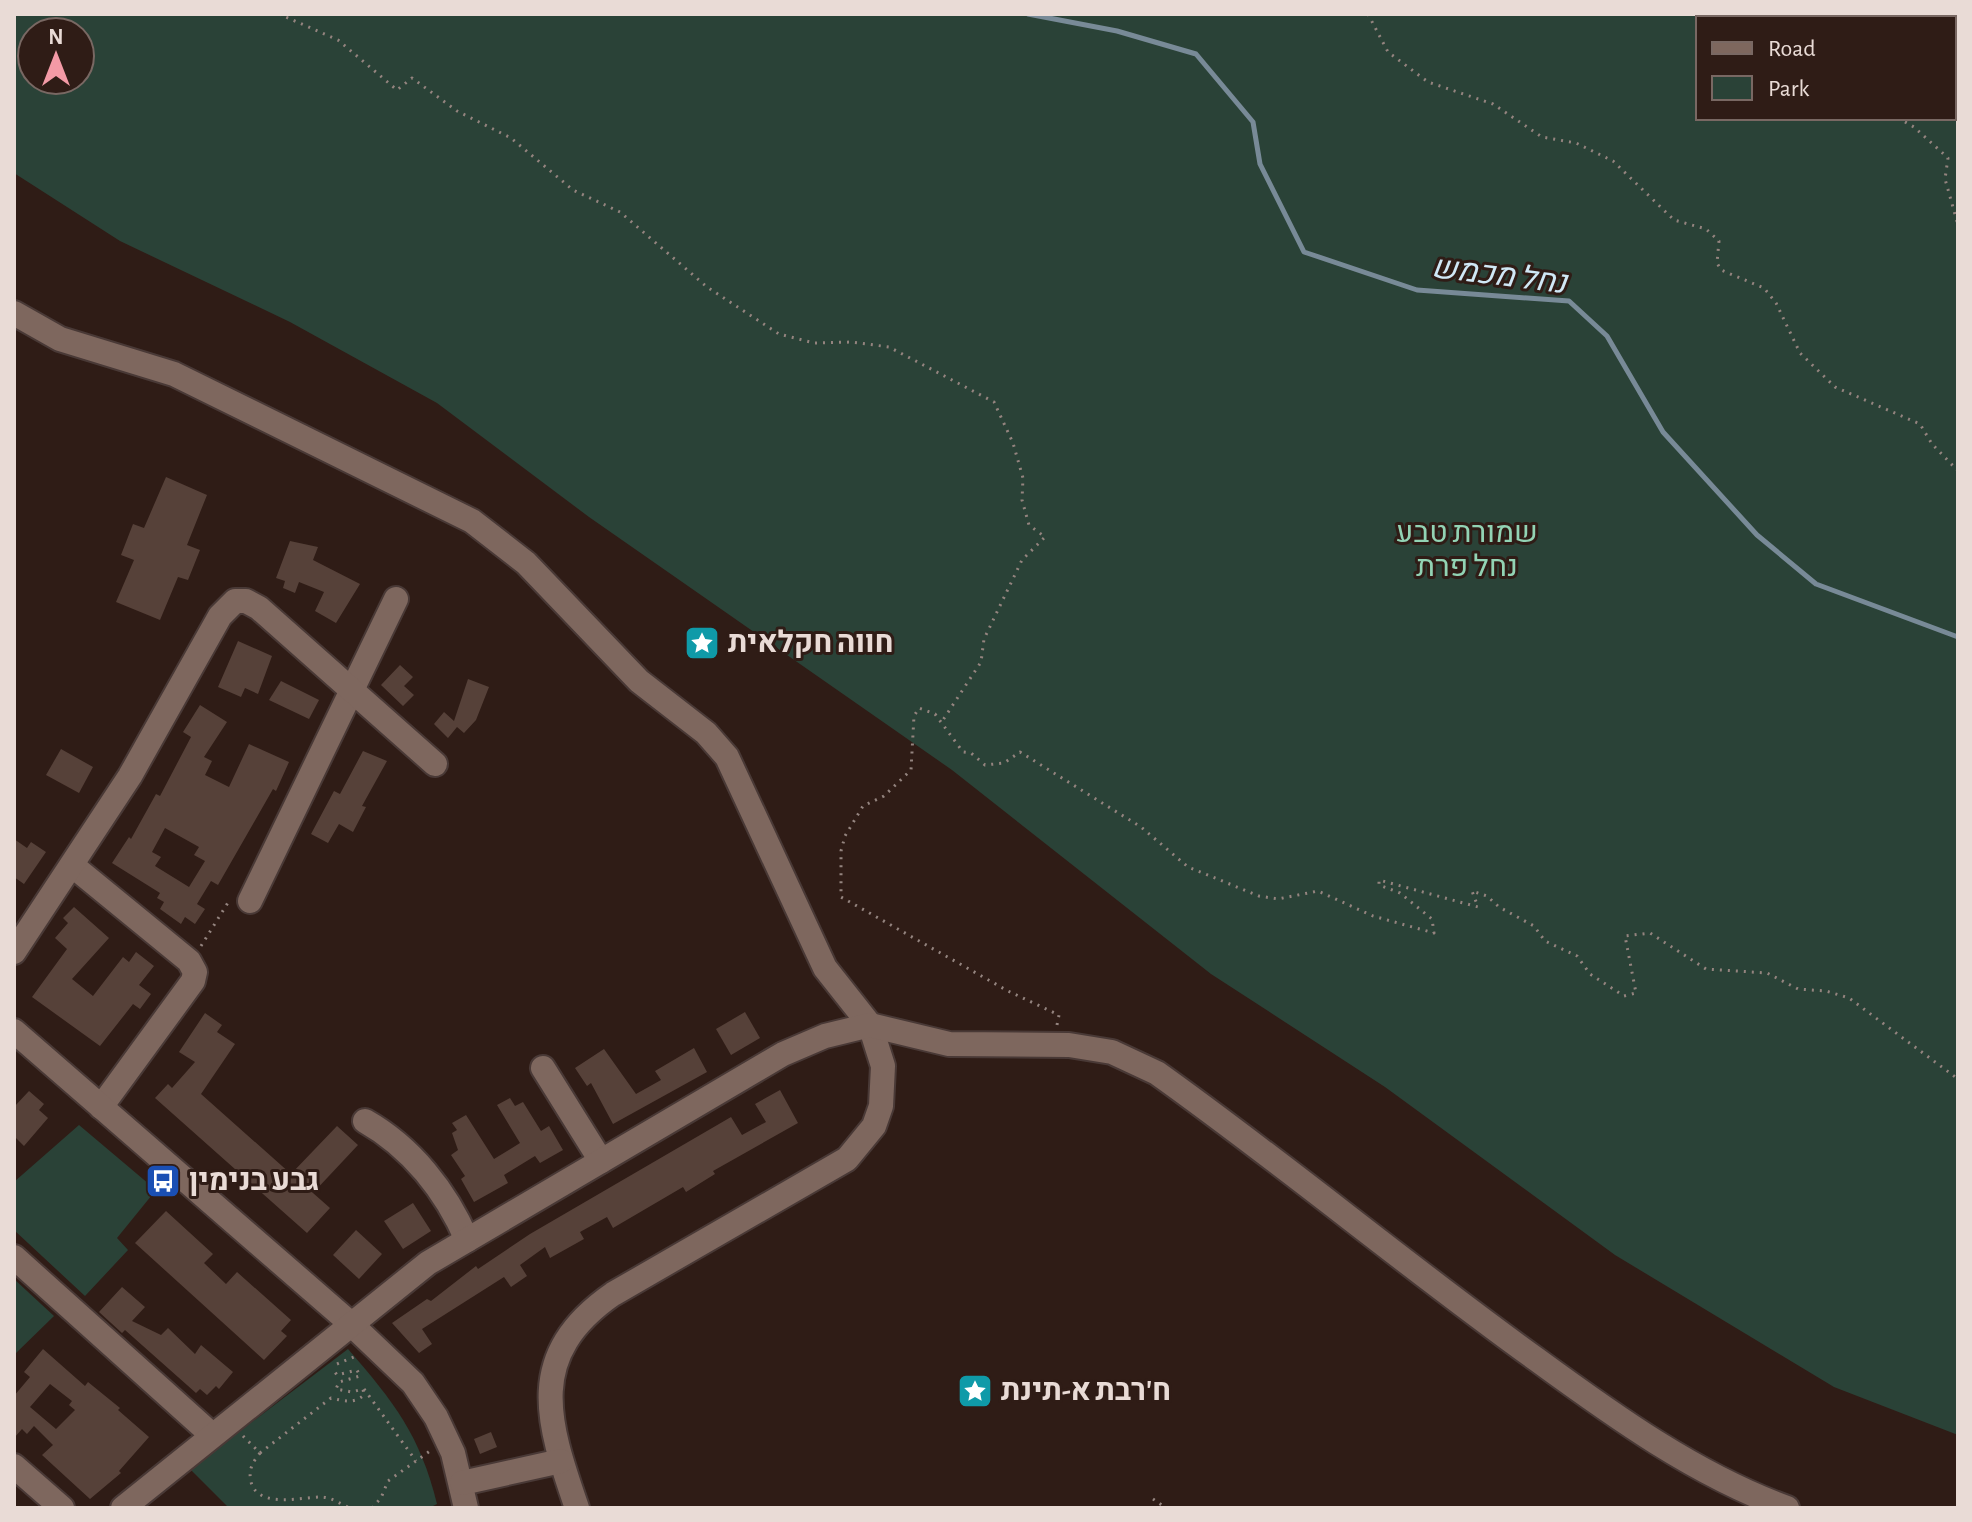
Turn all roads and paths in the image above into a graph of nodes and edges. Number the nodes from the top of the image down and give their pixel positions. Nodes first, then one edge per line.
1 (279, 14) edge
2 (1368, 14) edge
3 (1902, 120) edge
4 (1958, 225) edge
5 (14, 313) edge
6 (1958, 471) edge
7 (396, 599) dead end
8 (352, 689) junction
9 (941, 723) junction
10 (435, 764) dead end
11 (73, 866) junction
12 (250, 901) joint
13 (14, 952) edge
14 (191, 963) junction
15 (870, 1025) junction
16 (14, 1031) edge
17 (1054, 1045) junction
18 (543, 1068) dead end
19 (1958, 1079) edge
20 (101, 1107) junction
21 (365, 1121) dead end
22 (601, 1161) junction
23 (467, 1240) junction
24 (14, 1257) edge
25 (350, 1323) junction
26 (372, 1342) junction
27 (363, 1389) junction
28 (221, 1428) junction
29 (447, 1439) junction
30 (260, 1453) junction
31 (416, 1461) junction
32 (561, 1461) junction
33 (14, 1466) edge
34 (462, 1483) junction
35 (1153, 1499) dead end
36 (62, 1508) edge
37 (123, 1508) edge
38 (351, 1508) edge
39 (372, 1508) edge
40 (466, 1508) edge
41 (577, 1508) edge
42 (1166, 1508) edge
43 (1787, 1508) edge

1 - 9 path
2 - 6 path
3 - 4 path
5 - 15 street
7 - 8 street
8 - 10 street
8 - 11 street
8 - 12 street
9 - 17 path
9 - 19 path
11 - 13 street
11 - 14 street
12 - 14 path
14 - 20 street
15 - 17 street
15 - 22 street
15 - 32 street
16 - 20 street
17 - 43 street
18 - 22 street
20 - 25 street
21 - 23 street
22 - 23 street
23 - 25 street
24 - 28 street
25 - 26 street
25 - 28 street
26 - 27 path
26 - 29 street
27 - 30 path
27 - 31 path
28 - 30 path
28 - 37 street
29 - 31 path
29 - 34 street
30 - 38 path
31 - 39 path
32 - 34 street
32 - 41 street
33 - 36 street
34 - 40 street
35 - 42 path

